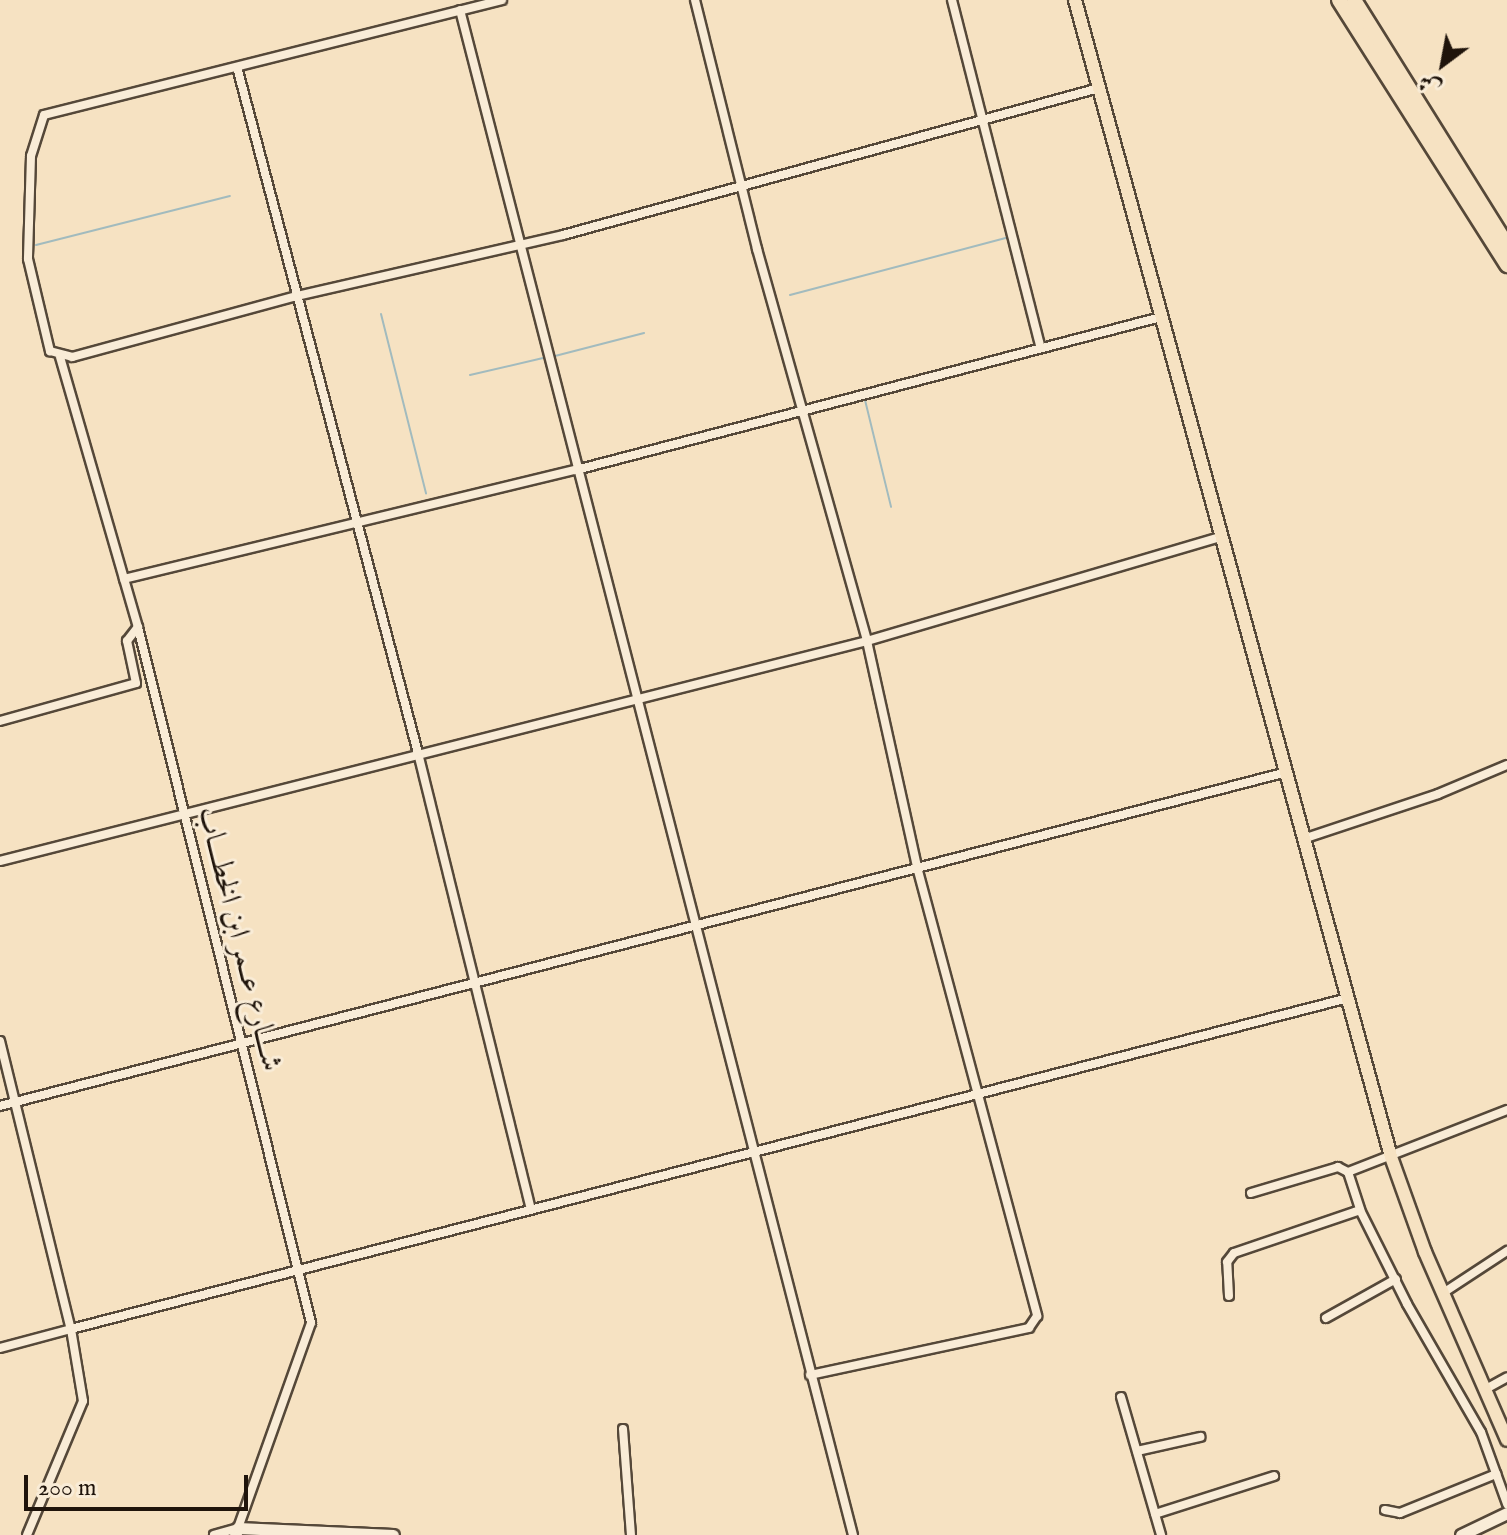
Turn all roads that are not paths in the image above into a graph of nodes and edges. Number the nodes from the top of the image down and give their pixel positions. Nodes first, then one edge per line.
1 (502, 0) edge
2 (695, 0) edge
3 (952, 0) edge
4 (1075, 0) edge
5 (1339, 0) edge
6 (1354, 0) edge
7 (460, 10) junction
8 (237, 67) junction
9 (1099, 88) junction
10 (981, 122) junction
11 (742, 186) junction
12 (517, 244) junction
13 (1507, 245) edge
14 (1507, 265) edge
15 (297, 296) junction
16 (1161, 317) junction
17 (1041, 348) junction
18 (60, 357) junction
19 (802, 409) junction
20 (576, 470) junction
21 (355, 523) junction
22 (1221, 537) junction
23 (124, 579) junction
24 (138, 627) junction
25 (867, 641) junction
26 (639, 697) junction
27 (0, 721) edge
28 (418, 753) junction
29 (1507, 765) edge
30 (1283, 773) junction
31 (183, 811) junction
32 (1306, 838) junction
33 (0, 861) edge
34 (917, 867) junction
35 (693, 926) junction
36 (472, 983) junction
37 (1348, 998) junction
38 (0, 1041) edge
39 (240, 1043) junction
40 (979, 1093) junction
41 (16, 1102) junction
42 (0, 1106) edge
43 (1507, 1110) edge
44 (752, 1152) junction
45 (1391, 1157) junction
46 (1348, 1172) junction
47 (1251, 1193) dead end
48 (531, 1208) junction
49 (1360, 1210) junction
50 (1507, 1251) edge
51 (298, 1267) junction
52 (1396, 1279) junction
53 (1443, 1293) junction
54 (1229, 1296) dead end
55 (1326, 1318) dead end
56 (71, 1329) junction
57 (0, 1348) edge
58 (810, 1375) junction
59 (1507, 1377) edge
60 (1484, 1390) junction
61 (1121, 1397) dead end
62 (623, 1429) dead end
63 (1200, 1437) dead end
64 (1507, 1440) edge
65 (1137, 1451) junction
66 (1496, 1474) junction
67 (1274, 1476) dead end
68 (1385, 1510) dead end
69 (1506, 1511) edge
70 (1155, 1514) junction
71 (236, 1532) edge
72 (27, 1535) edge
73 (214, 1535) edge
74 (393, 1535) edge
75 (631, 1535) edge
76 (853, 1535) edge
77 (1161, 1535) edge
78 (1461, 1535) edge

1 - 7 street
2 - 11 street
3 - 10 street
4 - 9 main road
5 - 14 highway
6 - 13 highway
7 - 8 street
7 - 12 street
8 - 15 street
8 - 18 street, شــــارع عــمر ابن الخطــــاب
9 - 10 street
9 - 16 main road
10 - 11 street
10 - 17 street
11 - 12 street
11 - 19 street
12 - 15 street
12 - 20 street
15 - 18 street
15 - 21 street
16 - 17 street
16 - 22 main road
17 - 19 street
18 - 23 street, شــــارع عــمر ابن الخطــــاب
19 - 20 street
19 - 25 street
20 - 21 street
20 - 26 street
21 - 23 street
21 - 28 street
22 - 25 street
22 - 30 main road
23 - 24 street, شــــارع عــمر ابن الخطــــاب
24 - 27 street
24 - 31 street, شــــارع عــمر ابن الخطــــاب
25 - 26 street
25 - 34 street
26 - 28 street
26 - 35 street
28 - 31 street
28 - 36 street
29 - 32 street
30 - 32 main road
30 - 34 street
31 - 33 street
31 - 39 street, شــــارع عــمر ابن الخطــــاب
32 - 37 main road
34 - 35 street
34 - 40 street
35 - 36 street
35 - 44 street
36 - 39 street
36 - 48 street
37 - 40 street
37 - 45 main road
38 - 41 street
39 - 41 street
39 - 51 street, شــــارع عــمر ابن الخطــــاب
40 - 44 street
40 - 58 street
41 - 42 street
41 - 56 street
43 - 45 street
44 - 48 street
44 - 58 street
45 - 46 street
45 - 53 main road
46 - 47 street
46 - 49 street
48 - 51 street
49 - 52 street
49 - 54 street
50 - 53 street
51 - 56 street
51 - 71 street, شــــارع عــمر ابن الخطــــاب
52 - 55 street
52 - 66 street
53 - 60 main road
56 - 57 street
56 - 72 street
58 - 76 street
59 - 60 street
60 - 64 main road
61 - 65 street
62 - 75 street
63 - 65 street
65 - 70 street
66 - 68 street
66 - 69 street
67 - 70 street
69 - 78 street
70 - 77 street
71 - 73 street
71 - 74 street

